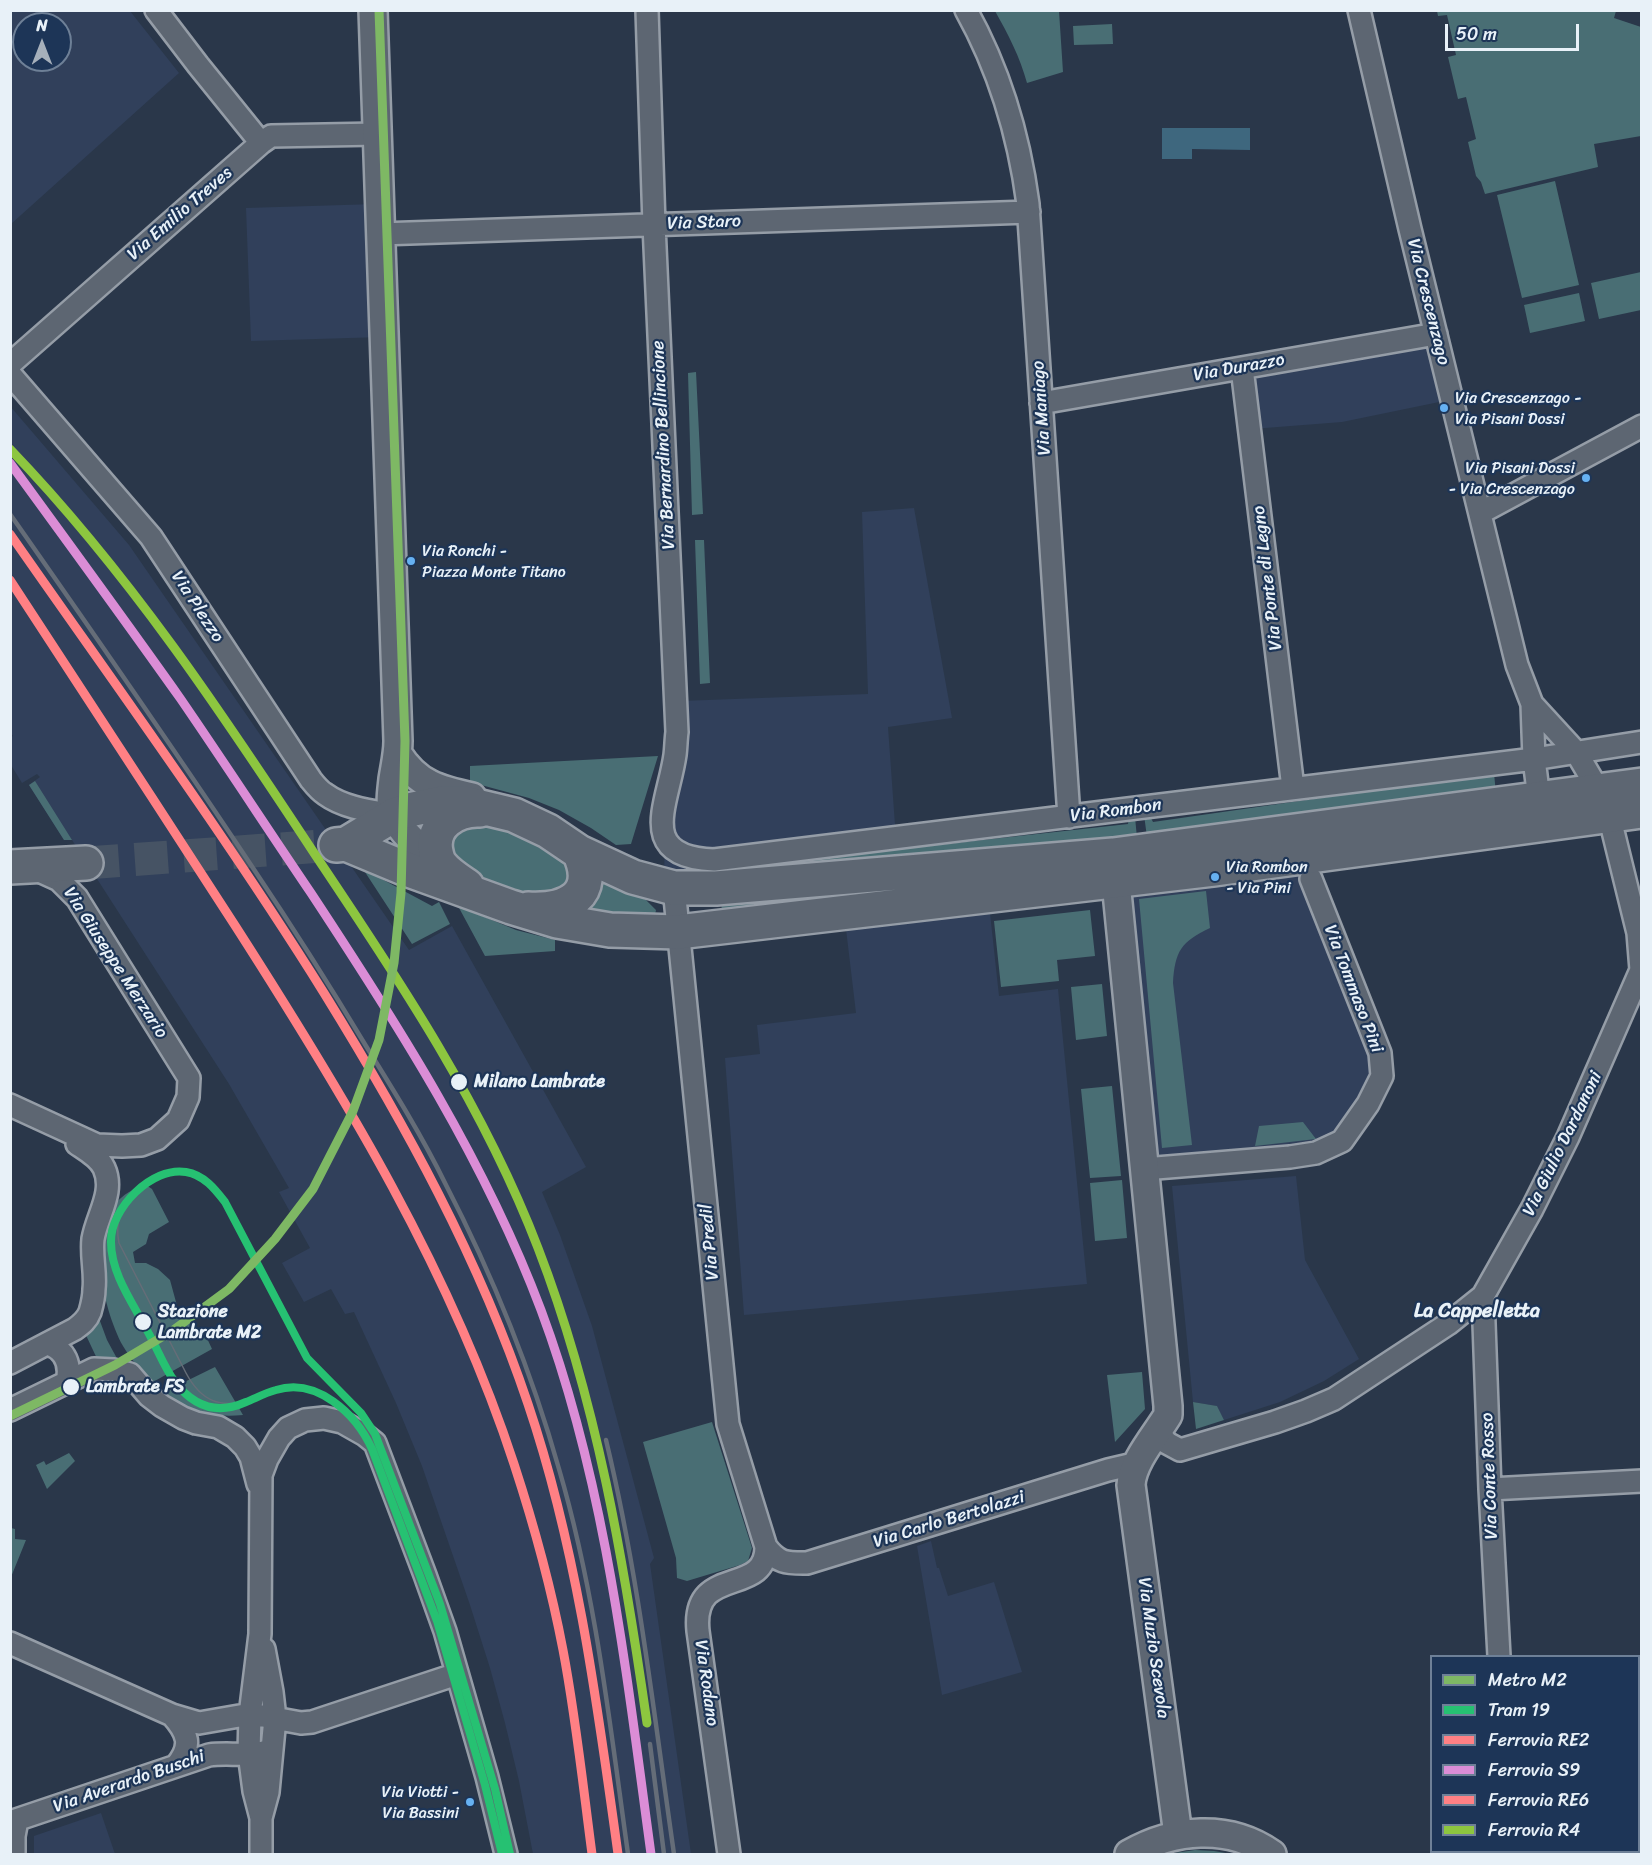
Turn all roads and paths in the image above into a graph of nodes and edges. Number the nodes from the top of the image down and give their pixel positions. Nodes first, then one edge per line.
1 (156, 10) edge
2 (373, 10) edge
3 (647, 10) edge
4 (966, 10) edge
5 (1359, 10) edge
6 (378, 134) junction
7 (261, 143) junction
8 (1029, 212) junction
9 (654, 225) junction
10 (380, 234) junction
11 (1436, 334) junction
12 (10, 364) edge
13 (1242, 368) junction
14 (10, 374) edge
15 (1041, 402) junction
16 (1641, 426) edge
17 (1480, 513) junction
18 (1532, 704) junction
19 (1641, 742) edge
20 (1576, 752) junction
21 (398, 754) junction
22 (1534, 759) junction
23 (1641, 785) edge
24 (1293, 788) junction
25 (1604, 803) junction
26 (1541, 811) junction
27 (1641, 811) edge
28 (505, 812) junction
29 (394, 815) junction
30 (1069, 817) junction
31 (579, 852) junction
32 (697, 859) joint
33 (86, 862) tunnel mouth
34 (440, 863) junction
35 (17, 867) edge
36 (1114, 868) junction
37 (1311, 879) dead end
38 (674, 888) junction
39 (499, 903) junction
40 (678, 932) junction
41 (1638, 989) edge
42 (10, 1105) edge
43 (38, 1119) junction
44 (1144, 1169) junction
45 (1483, 1296) junction
46 (48, 1344) junction
47 (10, 1363) edge
48 (67, 1382) junction
49 (10, 1410) edge
50 (1158, 1432) junction
51 (1138, 1463) junction
52 (1641, 1481) edge
53 (260, 1484) junction
54 (1490, 1489) junction
55 (766, 1547) junction
56 (260, 1634) junction
57 (10, 1643) edge
58 (1499, 1655) edge
59 (457, 1674) junction
60 (172, 1715) junction
61 (250, 1715) junction
62 (275, 1718) junction
63 (272, 1749) junction
64 (249, 1753) junction
65 (177, 1766) junction
66 (261, 1818) junction
67 (14, 1821) edge
68 (1178, 1835) junction
69 (14, 1854) edge
70 (261, 1854) edge
71 (506, 1854) edge
72 (729, 1854) edge
73 (1129, 1854) edge
74 (1272, 1854) edge

1 - 7 street
2 - 6 street
3 - 9 street, Via Bernardino Bellincione
4 - 8 street, Via Maniago
5 - 11 street, Via Crescenzago
6 - 7 street, Via Emilio Treves
6 - 10 street
7 - 12 street, Via Emilio Treves
8 - 9 street, Via Staro
8 - 15 street, Via Maniago
9 - 10 street, Via Staro
9 - 32 street, Via Bernardino Bellincione
10 - 21 street
11 - 13 street, Via Durazzo
11 - 17 street, Via Crescenzago
13 - 15 street, Via Durazzo
13 - 24 street, Via Ponte di Legno
14 - 29 street, Via Plezzo
15 - 30 street, Via Maniago
16 - 17 street
17 - 18 street, Via Crescenzago
18 - 20 street, Via Crescenzago
18 - 22 street
19 - 20 street, Via Rombon
20 - 22 street, Via Rombon
20 - 25 street
21 - 28 street
21 - 29 street
22 - 24 street, Via Rombon
22 - 26 street
23 - 25 main road
24 - 30 street, Via Rombon
25 - 26 main road
25 - 27 main road
25 - 41 street
26 - 36 main road
28 - 29 main road
28 - 31 main road
28 - 34 main road
29 - 34 street
29 - 39 main road
30 - 32 street, Via Rombon
31 - 38 main road
31 - 39 main road
33 - 35 main road
34 - 39 main road
35 - 43 street, Via Giuseppe Merzario
36 - 38 main road
36 - 40 main road
36 - 44 street
37 - 44 street, Via Tommaso Pini
38 - 40 street, Via Predil
39 - 40 main road
40 - 55 street, Via Predil
41 - 45 street, Via Giulio Dardanoni
42 - 43 street
43 - 46 street
44 - 50 street
45 - 50 street
45 - 54 street, Via Conte Rosso
46 - 47 street
46 - 48 street
48 - 49 street
48 - 53 street
50 - 51 street
51 - 55 street, Via Carlo Bertolazzi
51 - 68 street, Via Muzio Scevola
52 - 54 street
53 - 56 street
53 - 59 street
54 - 58 street, Via Conte Rosso
55 - 72 street, Via Rodano
56 - 61 street
56 - 62 street
57 - 60 street
59 - 62 street
59 - 71 street
60 - 61 street
60 - 65 street
61 - 62 street
61 - 64 street
62 - 63 street
63 - 64 street, Via Averardo Buschi
63 - 66 street
64 - 65 street, Via Averardo Buschi
64 - 66 street
65 - 67 street, Via Averardo Buschi
66 - 70 street
67 - 69 street
68 - 73 street
68 - 74 street

